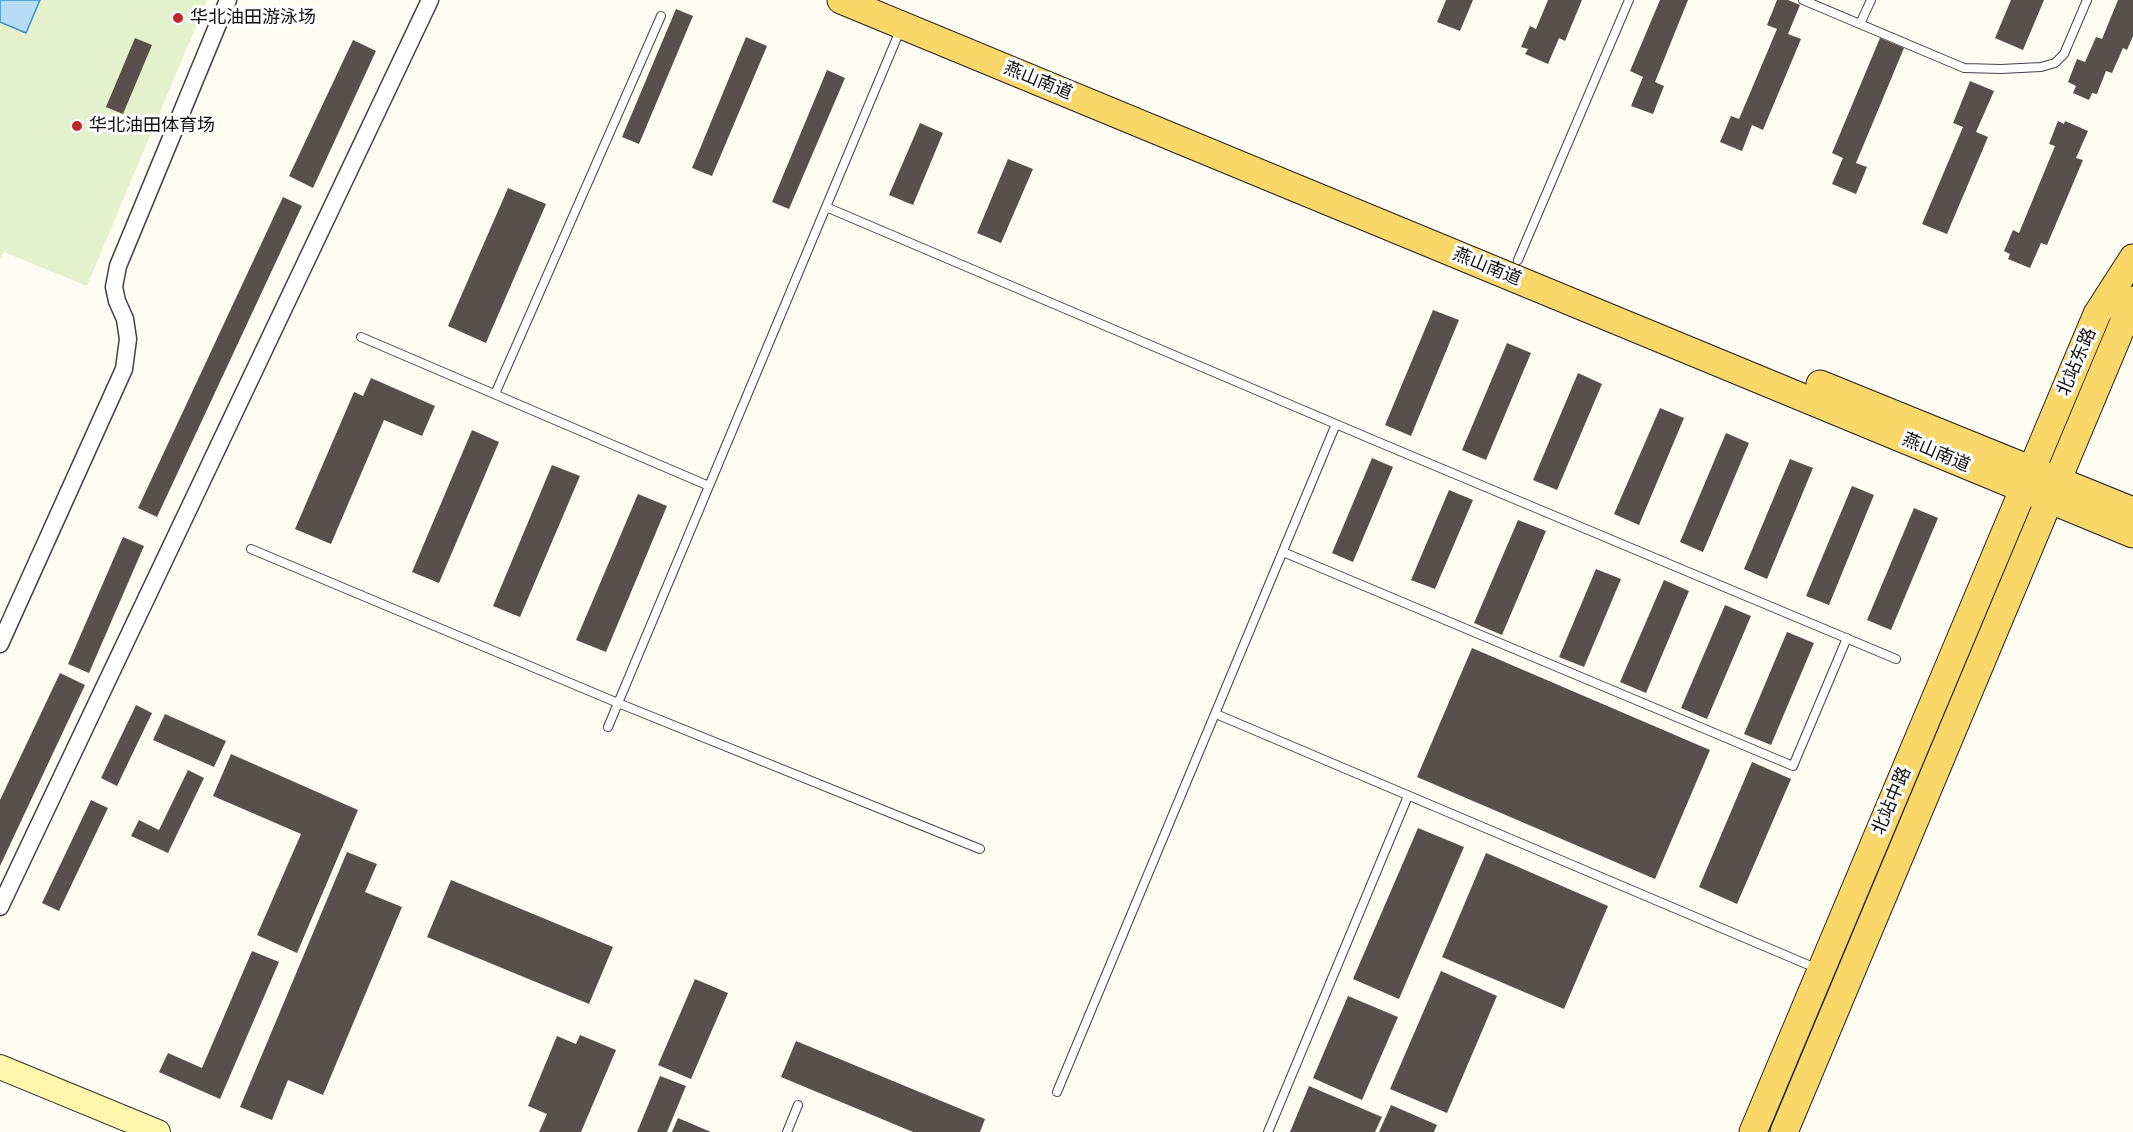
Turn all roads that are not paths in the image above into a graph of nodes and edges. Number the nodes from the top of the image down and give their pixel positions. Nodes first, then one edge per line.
1 (228, 0) edge
2 (430, 0) edge
3 (841, 0) edge
4 (890, 0) edge
5 (1629, 0) edge
6 (1803, 0) edge
7 (1871, 0) edge
8 (2087, 0) edge
9 (661, 16) dead end
10 (1860, 24) junction
11 (902, 25) junction
12 (826, 207) junction
13 (2133, 258) edge
14 (1518, 260) junction
15 (2133, 300) edge
16 (361, 337) dead end
17 (495, 394) junction
18 (1336, 424) junction
19 (2028, 480) junction
20 (709, 486) junction
21 (2054, 490) junction
22 (2133, 512) edge
23 (2133, 534) edge
24 (251, 549) dead end
25 (1283, 552) junction
26 (1847, 638) junction
27 (0, 644) edge
28 (1896, 659) dead end
29 (618, 703) junction
30 (1216, 714) junction
31 (608, 727) dead end
32 (1408, 796) junction
33 (980, 849) dead end
34 (0, 908) edge
35 (1821, 971) junction
36 (0, 1067) edge
37 (1057, 1092) dead end
38 (798, 1105) dead end
39 (158, 1132) edge
40 (787, 1132) edge
41 (1268, 1132) edge
42 (1753, 1132) edge
43 (1784, 1132) edge

1 - 27 street
2 - 34 street
3 - 11 main road, 燕山南道
4 - 14 main road, 燕山南道
5 - 14 lane
6 - 10 lane
7 - 10 lane
8 - 10 lane
9 - 17 lane
11 - 12 lane
11 - 19 main road, 燕山南道
12 - 18 lane
12 - 20 lane
13 - 19 main road, 北站东路
14 - 19 main road, 燕山南道
15 - 21 main road, 北站东路
16 - 17 lane
17 - 20 lane
18 - 25 lane
18 - 26 lane
19 - 21 main road, 燕山南道
19 - 35 main road, 北站中路
20 - 29 lane
21 - 22 main road, 燕山南道
21 - 23 main road, 燕山南道
21 - 43 main road, 北站中路
24 - 29 lane
25 - 26 lane
25 - 30 lane
26 - 28 lane
29 - 31 lane
29 - 33 lane
30 - 32 lane
30 - 37 lane
32 - 35 lane
32 - 41 lane
35 - 42 main road, 北站中路
36 - 39 street
38 - 40 lane

